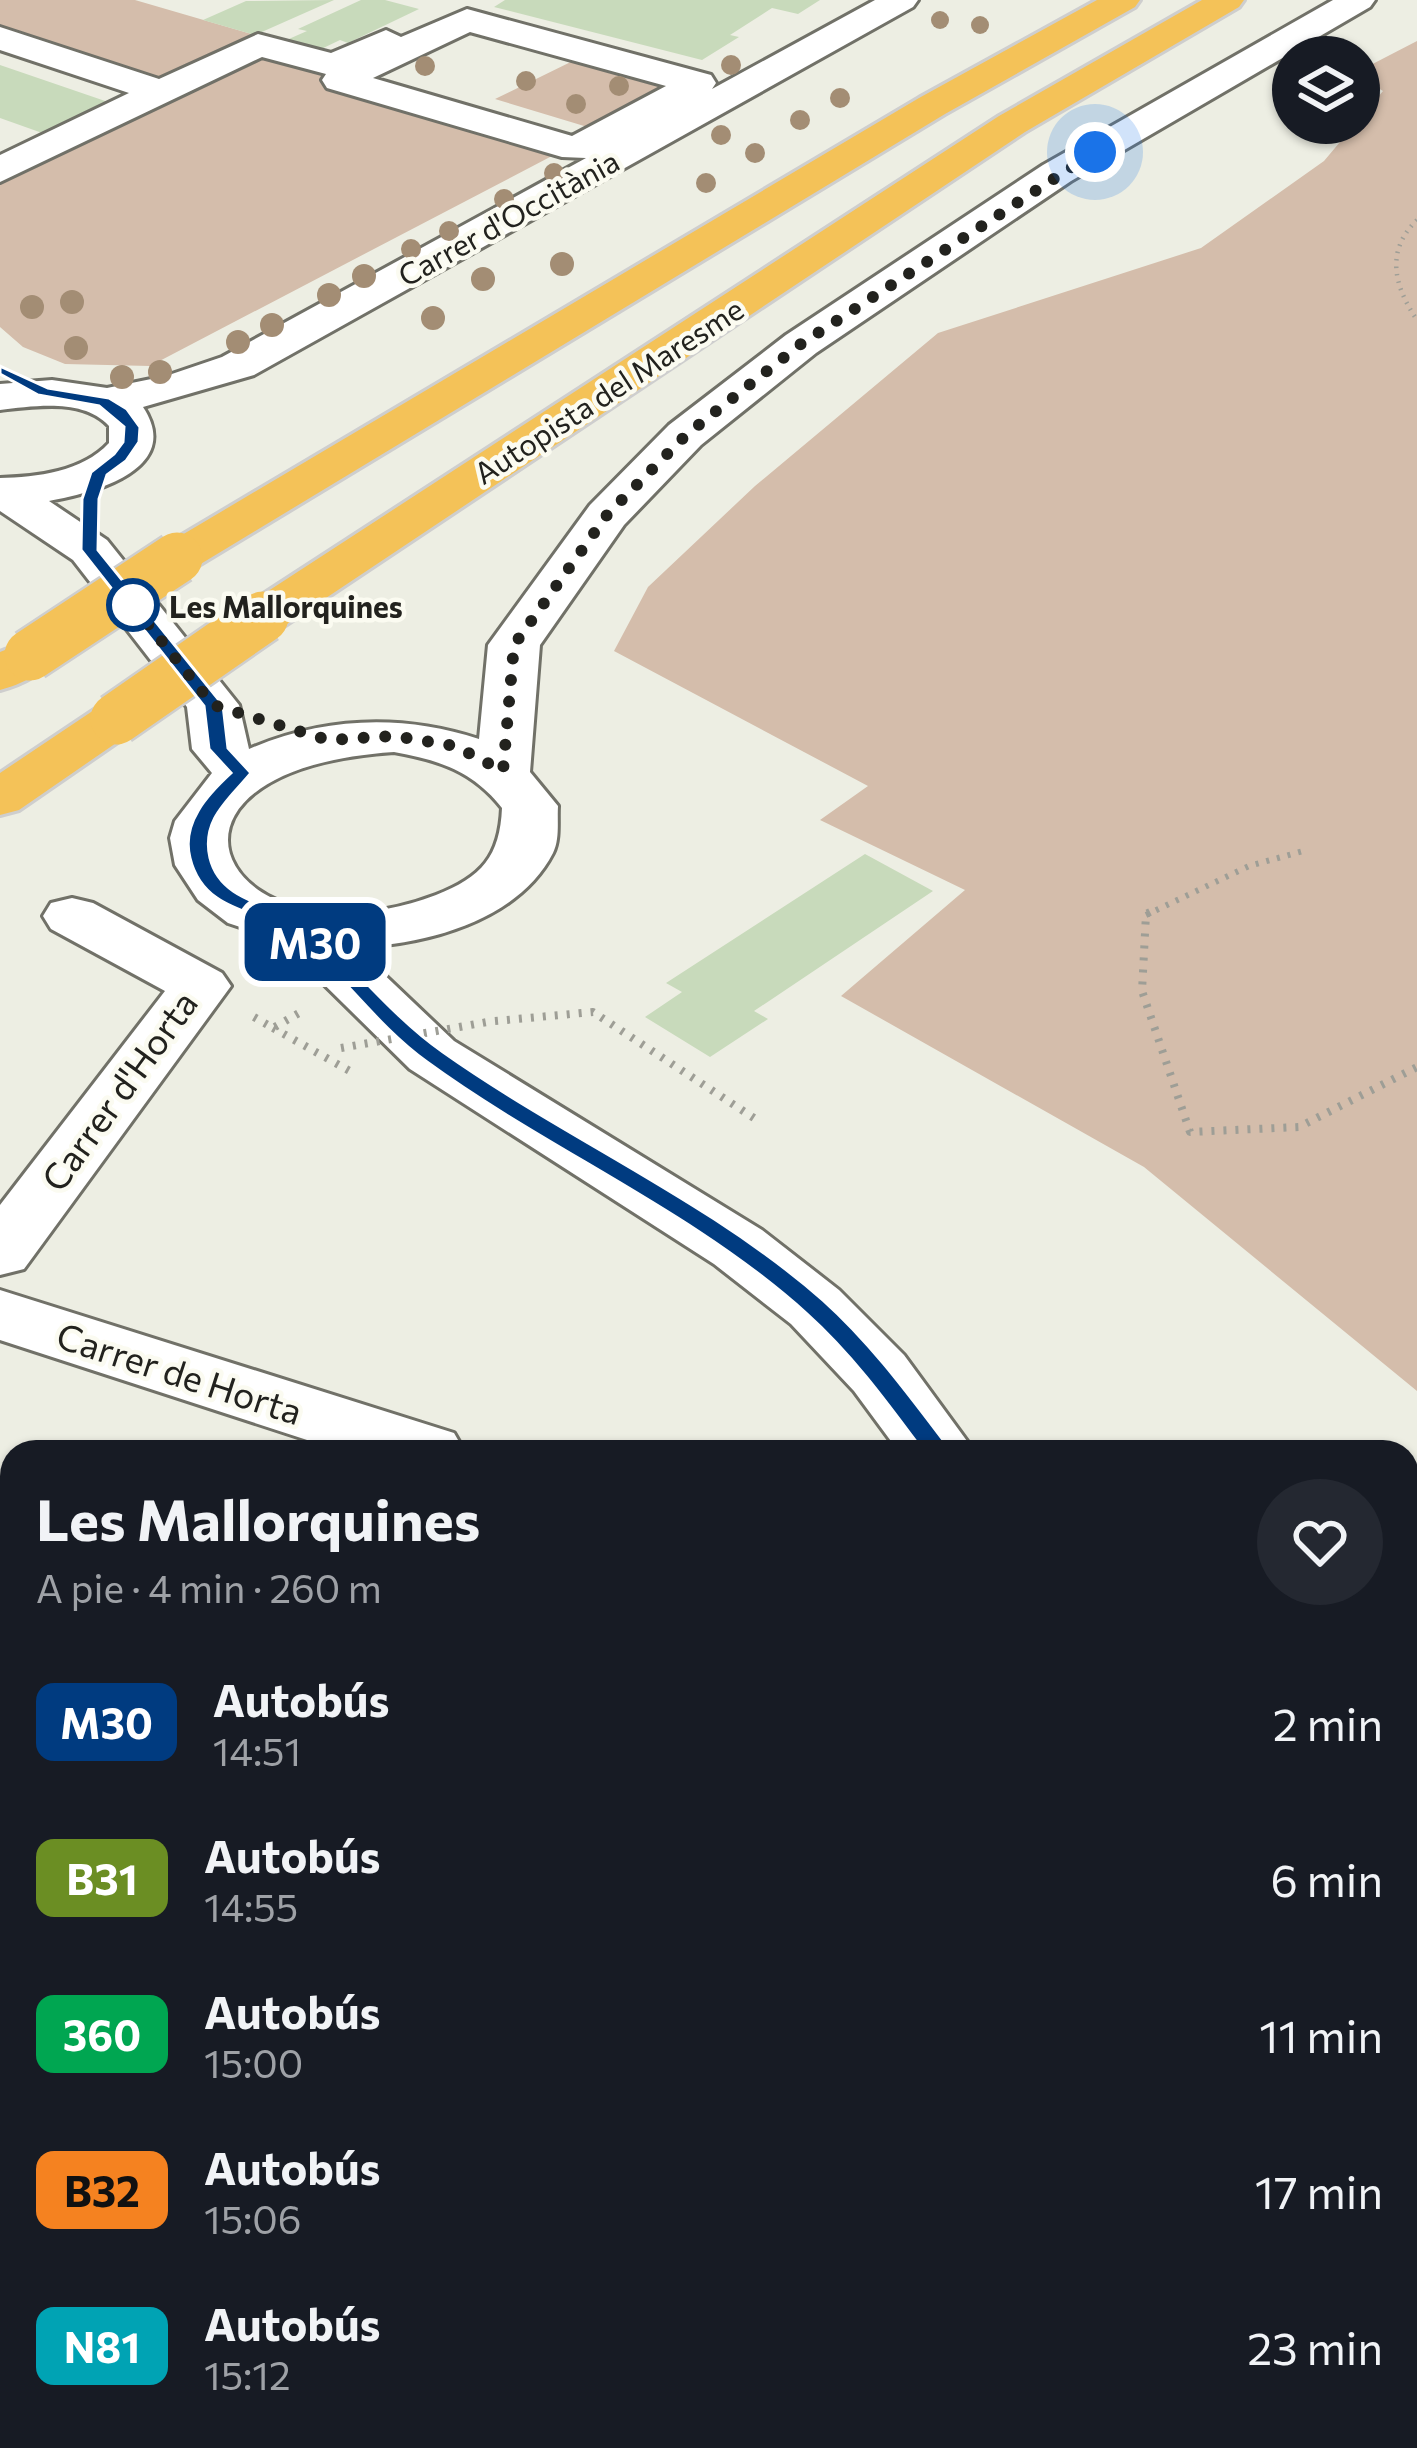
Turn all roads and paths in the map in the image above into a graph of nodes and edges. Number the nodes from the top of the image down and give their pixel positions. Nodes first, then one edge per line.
1 (901, 0) edge
2 (1123, 0) edge
3 (1227, 0) edge
4 (1358, 0) edge
5 (448, 3) edge
6 (0, 38) edge
7 (698, 83) joint
8 (749, 84) junction
9 (161, 92) junction
10 (7, 161) edge
11 (1417, 220) edge
12 (1417, 320) edge
13 (0, 370) edge
14 (22, 394) edge
15 (103, 402) junction
16 (100, 472) junction
17 (2, 492) edge
18 (90, 550) junction
19 (15, 664) edge
20 (213, 705) junction
21 (328, 740) junction
22 (503, 771) junction
23 (242, 773) junction
24 (0, 798) edge
25 (1307, 850) dead end
26 (72, 916) dead end
27 (435, 917) junction
28 (298, 926) junction
29 (406, 1030) junction
30 (340, 1048) dead end
31 (1417, 1067) edge
32 (760, 1122) dead end
33 (0, 1252) edge
34 (0, 1315) edge
35 (391, 1440) edge
36 (930, 1440) edge

1 - 8 street, Carrer d'Occitània
2 - 19 highway, Autopista del Maresme, bridge
3 - 24 highway, Autopista del Maresme, bridge
4 - 22 street
5 - 8 street
5 - 9 street
6 - 9 street
7 - 7 street
8 - 15 street, Carrer d'Occitània
9 - 10 street
11 - 12 path
13 - 14 street
14 - 15 street
15 - 16 street
16 - 17 street
16 - 18 street
17 - 18 street
18 - 20 street
20 - 21 street
20 - 23 street
21 - 22 street
21 - 23 street
22 - 27 street
23 - 28 street
25 - 31 path
26 - 33 street, Carrer d'Horta
27 - 28 street
27 - 29 street
28 - 29 street
29 - 36 street
30 - 32 path, bridge
34 - 35 street, Carrer de Horta

